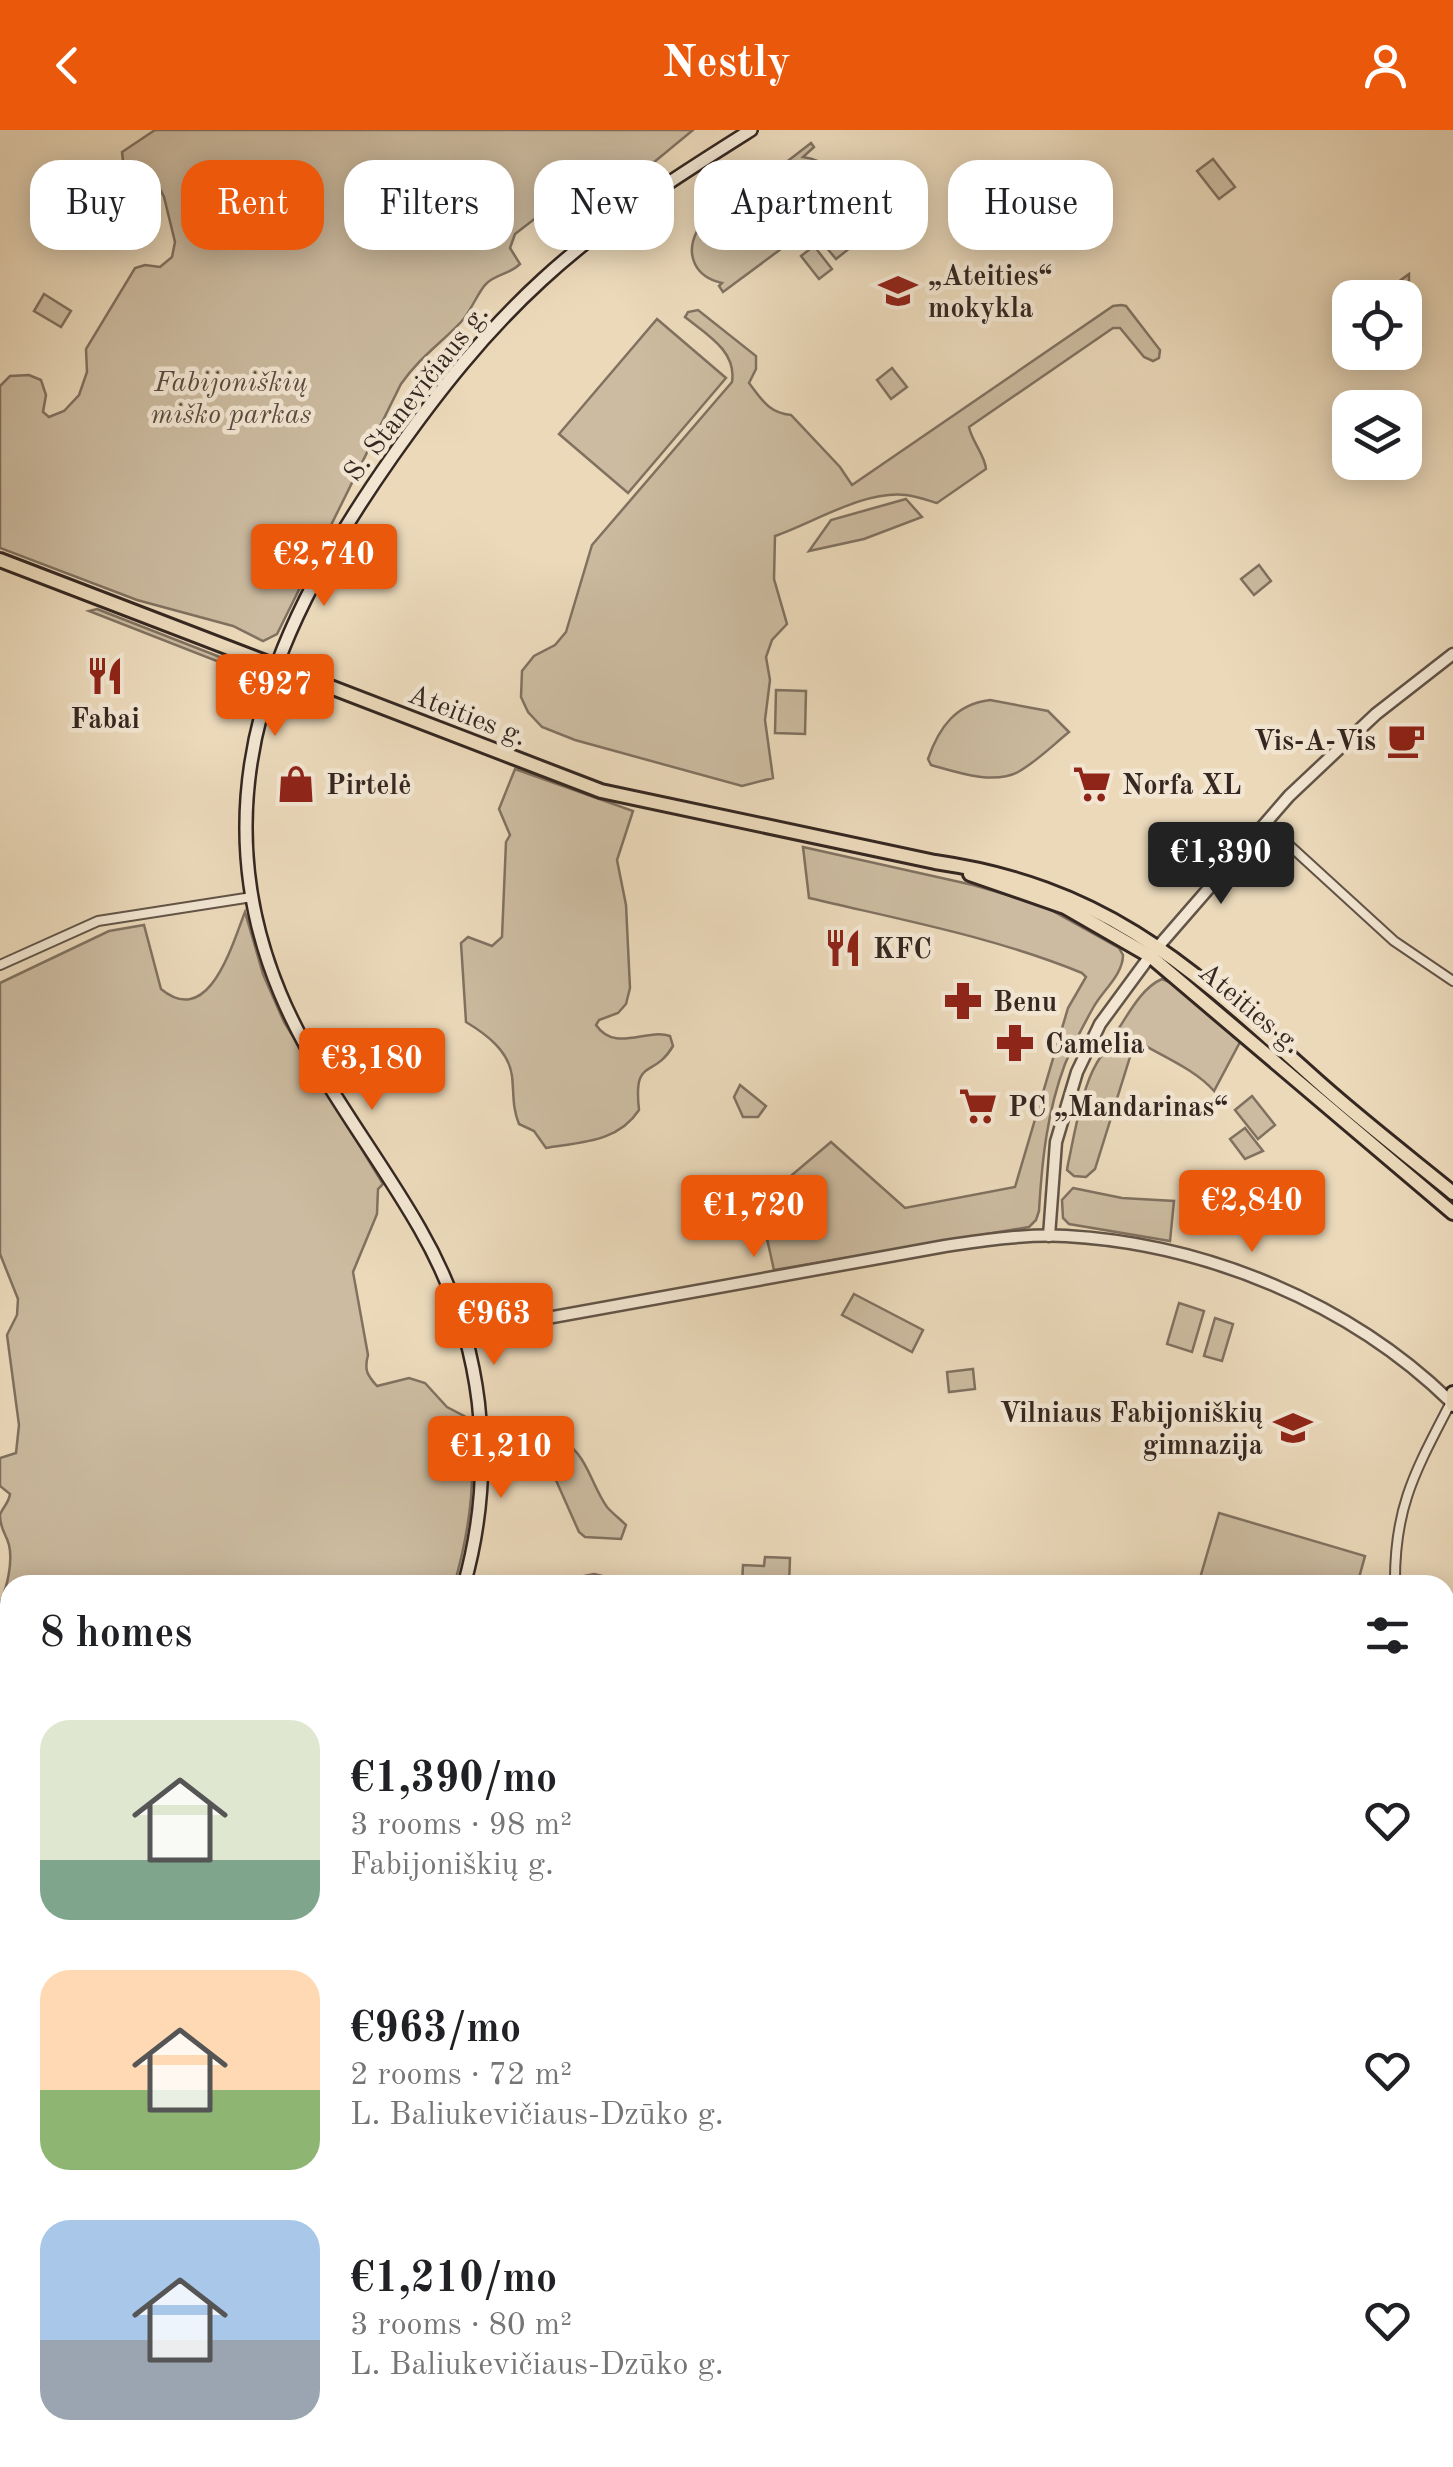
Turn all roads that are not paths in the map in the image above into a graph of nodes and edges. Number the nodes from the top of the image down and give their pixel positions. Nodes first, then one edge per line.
1 (750, 130) edge
2 (0, 560) edge
3 (1453, 654) edge
4 (275, 664) junction
5 (1265, 823) junction
6 (252, 897) junction
7 (1155, 952) junction
8 (0, 965) edge
9 (1453, 981) edge
10 (1453, 1193) edge
11 (1453, 1214) edge
12 (1048, 1236) junction
13 (466, 1333) junction
14 (1453, 1400) edge
15 (466, 1575) edge
16 (1395, 1575) edge

1 - 4 main road, S. Stanevičiaus g.
2 - 4 main road, Ateities g.
3 - 5 street
4 - 6 main road, S. Stanevičiaus g.
4 - 7 main road, Ateities g.
5 - 7 street
5 - 9 street
6 - 8 street
6 - 13 main road, S. Stanevičiaus g.
7 - 10 main road, Ateities g.
7 - 11 main road, Ateities g.
7 - 12 street
12 - 13 street
12 - 14 street
13 - 15 main road, S. Stanevičiaus g.
14 - 16 street

